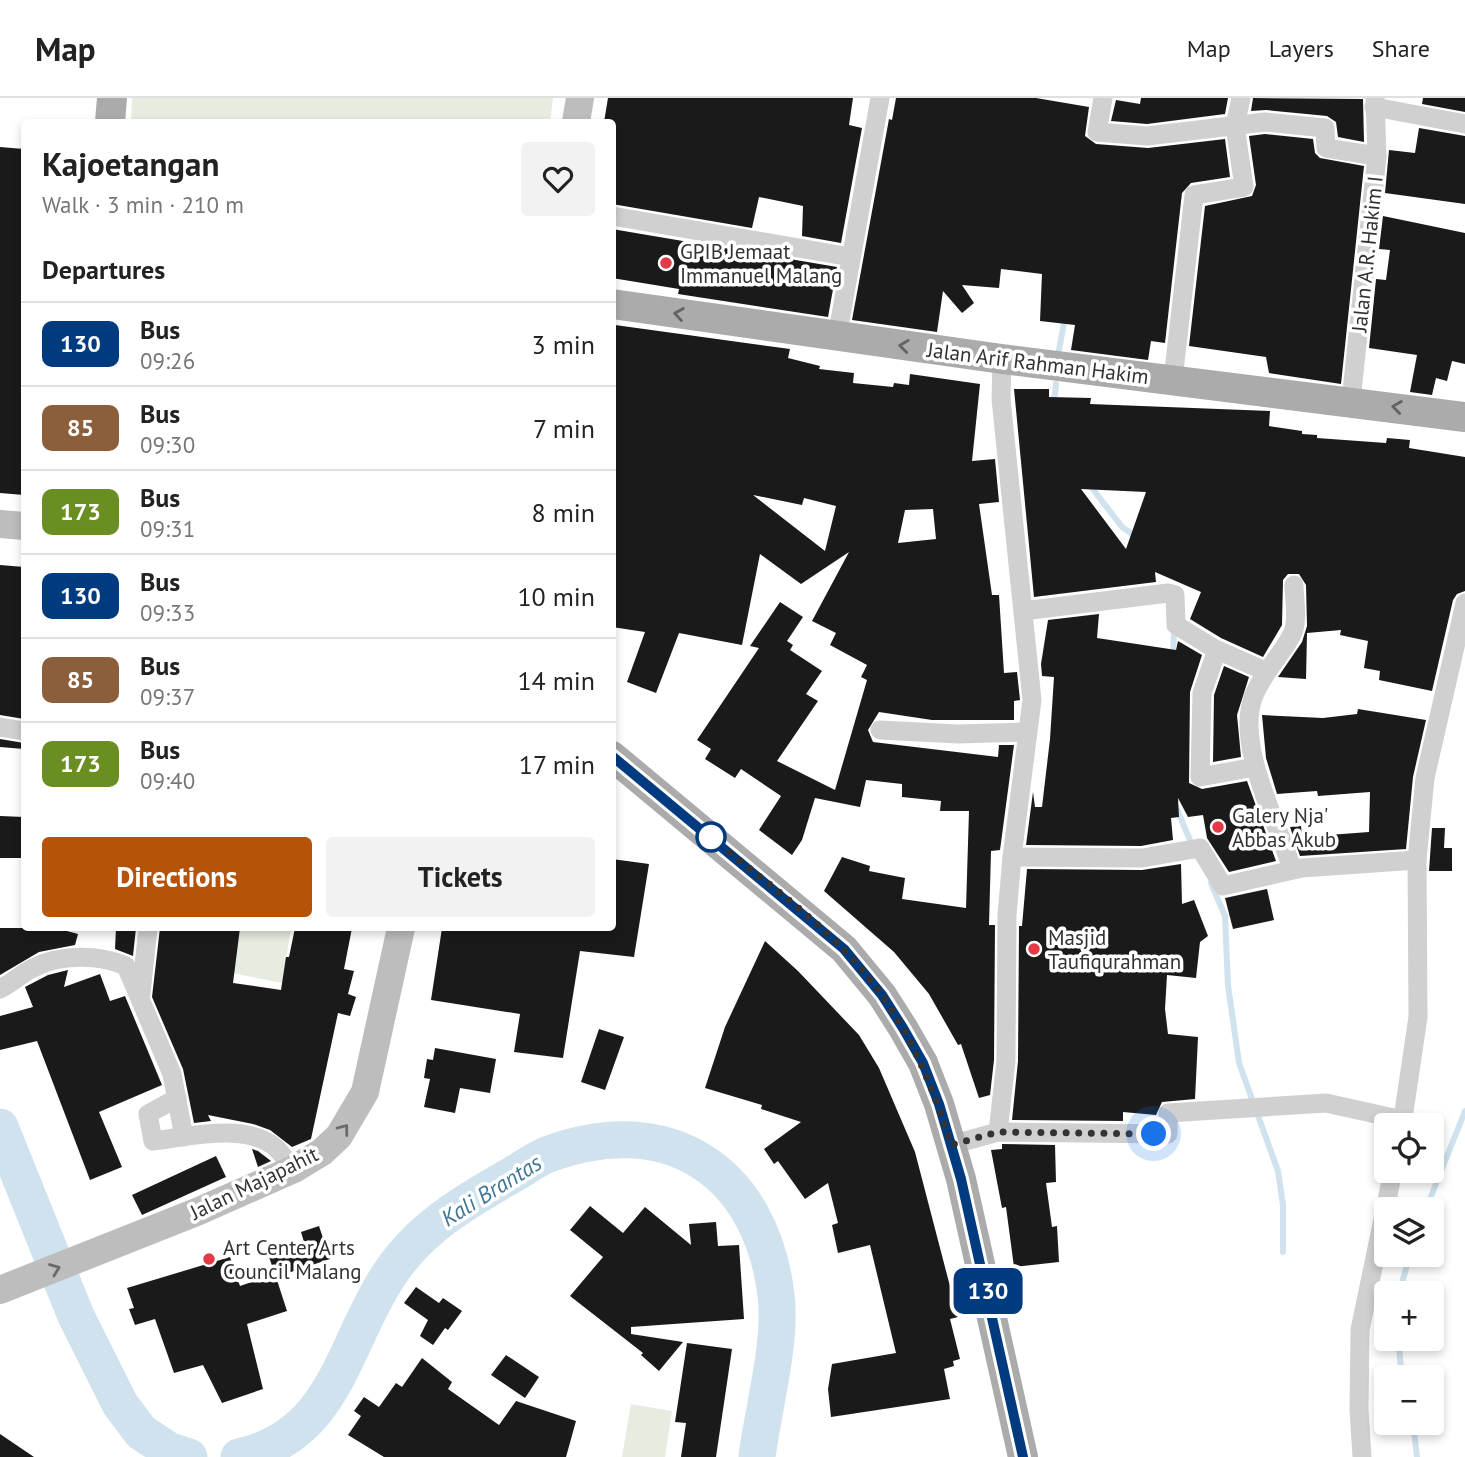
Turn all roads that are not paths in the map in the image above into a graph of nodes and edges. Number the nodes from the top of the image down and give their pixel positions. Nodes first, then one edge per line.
1 (112, 98) edge
2 (580, 98) edge
3 (880, 98) edge
4 (1103, 98) edge
5 (1241, 98) edge
6 (1375, 103) edge
7 (110, 119) edge
8 (576, 119) edge
9 (1465, 124) edge
10 (1235, 126) junction
11 (1377, 156) junction
12 (616, 217) edge
13 (851, 257) junction
14 (616, 305) edge
15 (836, 337) junction
16 (1002, 359) junction
17 (1173, 380) junction
18 (1351, 401) junction
19 (1465, 417) edge
20 (0, 524) edge
21 (21, 526) edge
22 (1294, 585) dead end
23 (1465, 603) edge
24 (1023, 611) junction
25 (1217, 650) junction
26 (1265, 671) junction
27 (0, 727) edge
28 (21, 730) edge
29 (880, 730) dead end
30 (1027, 732) junction
31 (616, 759) edge
32 (1255, 766) junction
33 (616, 781) edge
34 (664, 799) junction
35 (1012, 857) junction
36 (1417, 860) junction
37 (1292, 869) junction
38 (148, 931) edge
39 (400, 931) edge
40 (0, 989) edge
41 (141, 996) junction
42 (177, 1098) junction
43 (1404, 1113) edge
44 (1374, 1116) edge
45 (998, 1132) junction
46 (184, 1137) junction
47 (951, 1145) junction
48 (294, 1169) junction
49 (1391, 1183) edge
50 (0, 1290) edge
51 (1023, 1457) edge
52 (1362, 1457) edge

1 - 7 main road
2 - 8 street
3 - 13 street
4 - 10 street
5 - 10 street
6 - 9 street
6 - 11 street, Jalan A.R. Hakim I
10 - 11 street
10 - 17 street
11 - 18 street, Jalan A.R. Hakim I
12 - 13 street
13 - 15 street
15 -> 14 main road, Jalan Arif Rahman Hakim
16 -> 15 main road, Jalan Arif Rahman Hakim
16 - 17 main road, Jalan Arif Rahman Hakim
16 - 24 street
17 - 18 main road, Jalan Arif Rahman Hakim
19 -> 18 main road, Jalan Arif Rahman Hakim
20 - 21 street
22 - 26 street
23 - 36 street
24 - 25 street
24 - 30 street
25 - 26 street
25 - 32 street
26 - 32 street
27 - 28 street
29 - 30 street
30 - 35 street
31 - 34 main road
32 - 37 street
33 - 34 street
34 - 47 main road
35 - 37 street
35 - 45 street
36 - 37 street
36 - 43 street
38 - 41 street
48 -> 39 street, Jalan Majapahit
40 - 41 street
41 - 42 street
42 - 46 street
42 - 46 street
44 - 45 street
45 - 47 street
46 - 48 street
47 - 51 main road
50 -> 48 street, Jalan Majapahit
49 - 52 street

